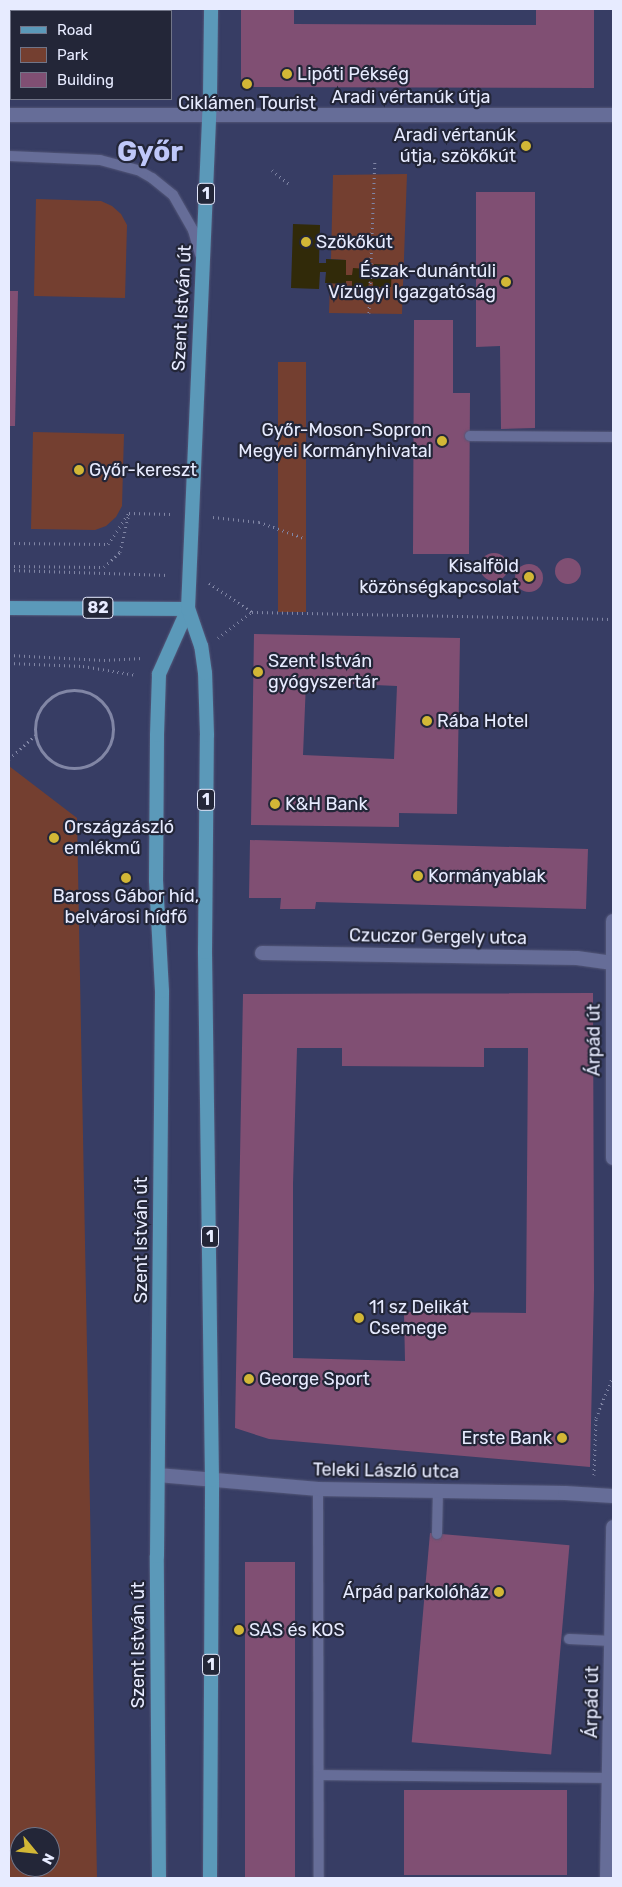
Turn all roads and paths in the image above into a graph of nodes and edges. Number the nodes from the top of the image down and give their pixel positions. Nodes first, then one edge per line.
1 (211, 9) edge
2 (9, 115) edge
3 (613, 115) edge
4 (209, 116) junction
5 (9, 156) edge
6 (375, 159) dead end
7 (272, 170) dead end
8 (288, 183) dead end
9 (202, 273) junction
10 (369, 313) dead end
11 (470, 436) dead end
12 (613, 437) edge
13 (128, 513) junction
14 (191, 514) junction
15 (304, 538) dead end
16 (9, 543) edge
17 (9, 566) edge
18 (9, 570) edge
19 (188, 576) junction
20 (9, 608) edge
21 (188, 609) junction
22 (252, 612) junction
23 (613, 619) edge
24 (201, 646) junction
25 (9, 655) edge
26 (167, 655) junction
27 (9, 663) edge
28 (136, 675) dead end
29 (36, 735) junction
30 (9, 759) edge
31 (613, 921) edge
32 (262, 953) dead end
33 (613, 962) edge
34 (613, 1158) edge
35 (613, 1376) edge
36 (595, 1461) dead end
37 (158, 1475) junction
38 (212, 1480) junction
39 (318, 1489) junction
40 (438, 1491) junction
41 (613, 1496) edge
42 (613, 1527) edge
43 (437, 1534) dead end
44 (569, 1639) dead end
45 (612, 1641) junction
46 (319, 1775) junction
47 (609, 1778) junction
48 (159, 1878) edge
49 (210, 1878) edge
50 (319, 1878) edge
51 (607, 1878) edge

1 - 4 main road, Szent István út / 1
2 - 4 street, Aradi vértanúk útja
3 - 4 street, Aradi vértanúk útja
4 - 9 main road, Szent István út / 1
5 - 9 lane
6 - 10 path
7 - 8 path
9 - 14 main road, Szent István út / 1
11 - 12 lane
13 - 14 path
13 - 16 path
13 - 17 path
14 - 15 path
14 - 19 main road, Szent István út / 1
18 - 19 path
19 - 21 main road, Szent István út / 1
19 - 22 path
20 - 21 main road, 82
21 - 24 main road, Szent István út / 1
21 - 26 main road, Szent István út / 1
22 - 23 path
22 - 24 path
24 - 38 main road, Szent István út / 1
25 - 26 path
26 - 37 main road, Szent István út / 1
27 - 28 path
29 - 29 path
29 - 30 path
31 - 33 street, Árpád út
32 - 33 street, Czuczor Gergely utca
33 - 34 street, Árpád út
35 - 36 path
37 - 38 street, Teleki László utca
37 - 48 main road, Szent István út / 1
38 - 39 street, Teleki László utca
38 - 49 main road, Szent István út / 1
39 - 40 street, Teleki László utca
39 - 46 lane
40 - 41 street, Teleki László utca
40 - 43 lane
42 - 45 street, Árpád út
44 - 45 lane
45 - 47 street, Árpád út
46 - 47 lane
46 - 50 lane
47 - 51 street, Árpád út

